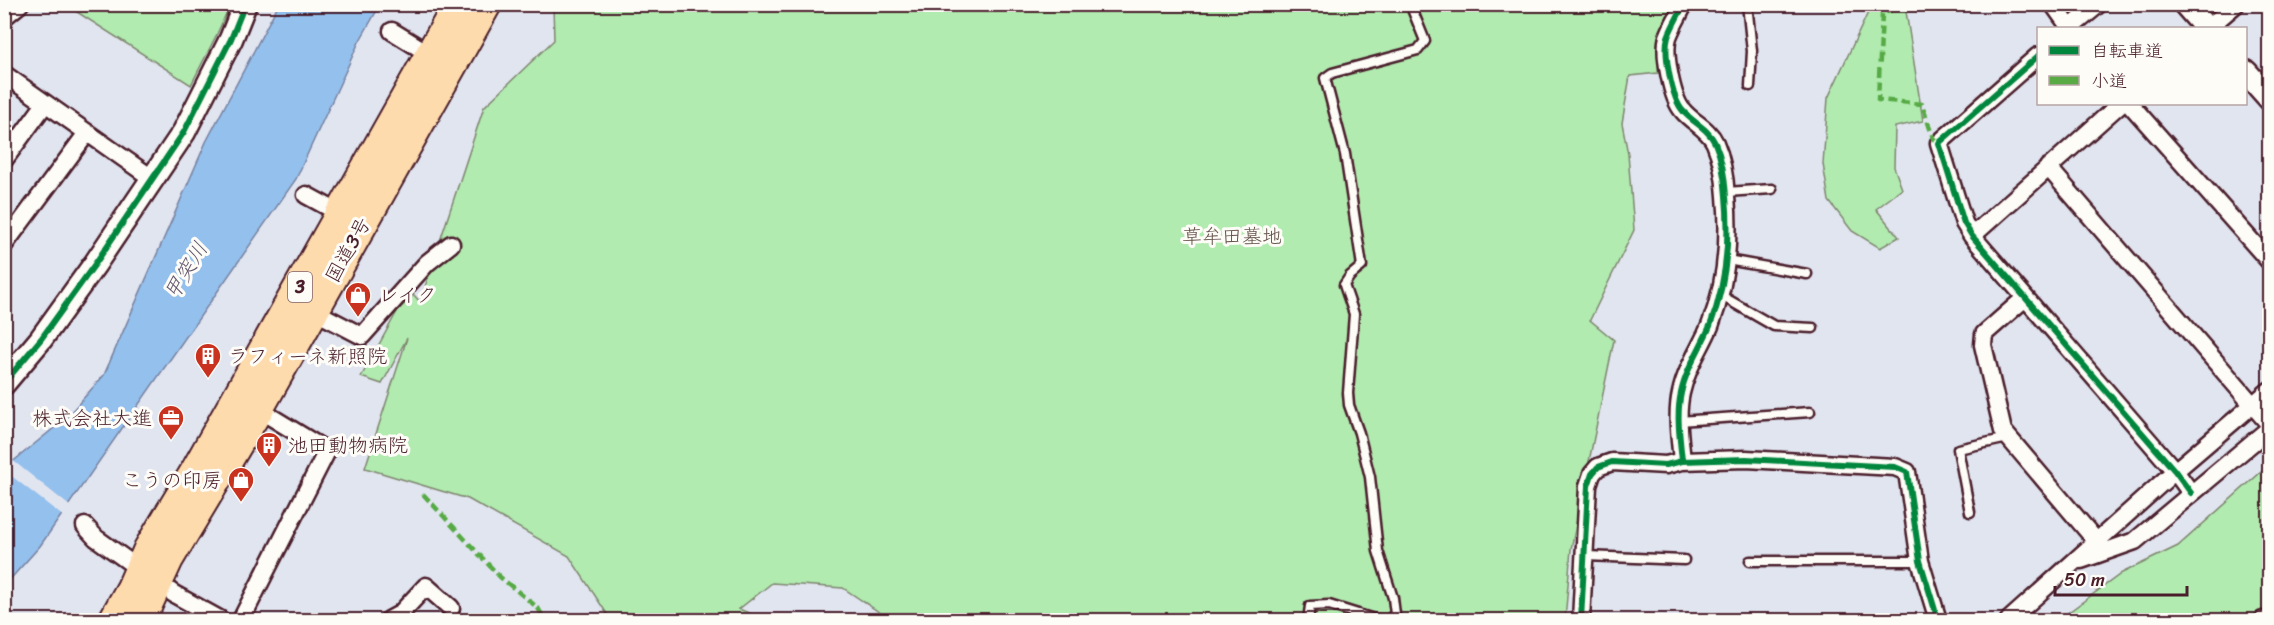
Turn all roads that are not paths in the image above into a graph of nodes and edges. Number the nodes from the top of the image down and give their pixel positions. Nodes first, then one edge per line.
1 (20, 4) edge
2 (245, 4) edge
3 (459, 4) edge
4 (486, 4) edge
5 (1410, 4) edge
6 (1684, 4) edge
7 (1747, 4) edge
8 (2053, 4) edge
9 (2098, 4) edge
10 (2185, 4) edge
11 (2236, 4) edge
12 (4, 17) edge
13 (2069, 27) edge
14 (2071, 27) edge
15 (2206, 27) edge
16 (2208, 27) edge
17 (392, 31) dead end
18 (431, 55) junction
19 (2037, 57) edge
20 (2247, 73) edge
21 (4, 74) edge
22 (1750, 86) dead end
23 (2270, 99) edge
24 (45, 104) junction
25 (2119, 105) edge
26 (2131, 105) edge
27 (87, 133) junction
28 (4, 160) edge
29 (2048, 167) junction
30 (153, 178) junction
31 (1772, 189) dead end
32 (1726, 192) junction
33 (306, 195) dead end
34 (341, 214) junction
35 (1972, 236) junction
36 (451, 244) dead end
37 (4, 245) edge
38 (1727, 260) junction
39 (2270, 262) edge
40 (1807, 274) dead end
41 (1720, 295) junction
42 (2025, 297) junction
43 (314, 311) junction
44 (1813, 328) dead end
45 (4, 383) edge
46 (2270, 390) edge
47 (2252, 405) junction
48 (258, 409) junction
49 (1810, 412) dead end
50 (1678, 421) junction
51 (2270, 426) edge
52 (2008, 438) junction
53 (1682, 461) junction
54 (2175, 471) junction
55 (2192, 493) junction
56 (1970, 512) dead end
57 (85, 526) dead end
58 (2097, 542) junction
59 (1586, 556) junction
60 (1684, 560) dead end
61 (1750, 561) dead end
62 (1920, 561) junction
63 (2076, 562) junction
64 (149, 576) junction
65 (451, 608) dead end
66 (2270, 619) edge
67 (114, 621) edge
68 (140, 621) edge
69 (220, 621) edge
70 (241, 621) edge
71 (389, 621) edge
72 (1308, 621) edge
73 (1581, 621) edge
74 (1938, 621) edge
75 (2009, 621) edge
76 (2264, 621) edge

1 - 12 street
2 - 30 street
3 - 18 highway, 国道3号 / 3
4 - 43 highway, 国道3号 / 3
5 - 72 lane
6 - 32 street
7 - 22 lane
8 - 13 street
9 - 14 street
10 - 15 street
11 - 16 street
17 - 18 street
18 - 34 highway, 国道3号 / 3
19 - 35 street
20 - 23 street
21 - 24 street
24 - 27 street
24 - 28 street
25 - 29 street
26 - 39 street
27 - 30 street
27 - 37 street
29 - 35 street
29 - 47 street
30 - 45 street
31 - 32 lane
32 - 38 street
33 - 34 street
34 - 64 highway, 国道3号 / 3
35 - 42 street
36 - 43 street
38 - 40 lane
38 - 41 street
41 - 44 lane
41 - 50 street
42 - 52 street
42 - 54 street
43 - 48 highway, 国道3号 / 3
46 - 47 street
47 - 51 street
47 - 54 street
48 - 64 highway, 国道3号 / 3
48 - 70 street
49 - 50 lane
50 - 53 street
51 - 55 street
52 - 56 lane
52 - 58 street
53 - 59 street
53 - 62 street
54 - 55 street
54 - 58 street
55 - 63 street
57 - 64 street
58 - 63 street
59 - 60 lane
59 - 73 street
61 - 62 lane
62 - 74 street
63 - 75 street
64 - 67 highway, 国道3号 / 3
64 - 68 highway, 国道3号 / 3
64 - 69 street
65 - 71 street
66 - 76 street

